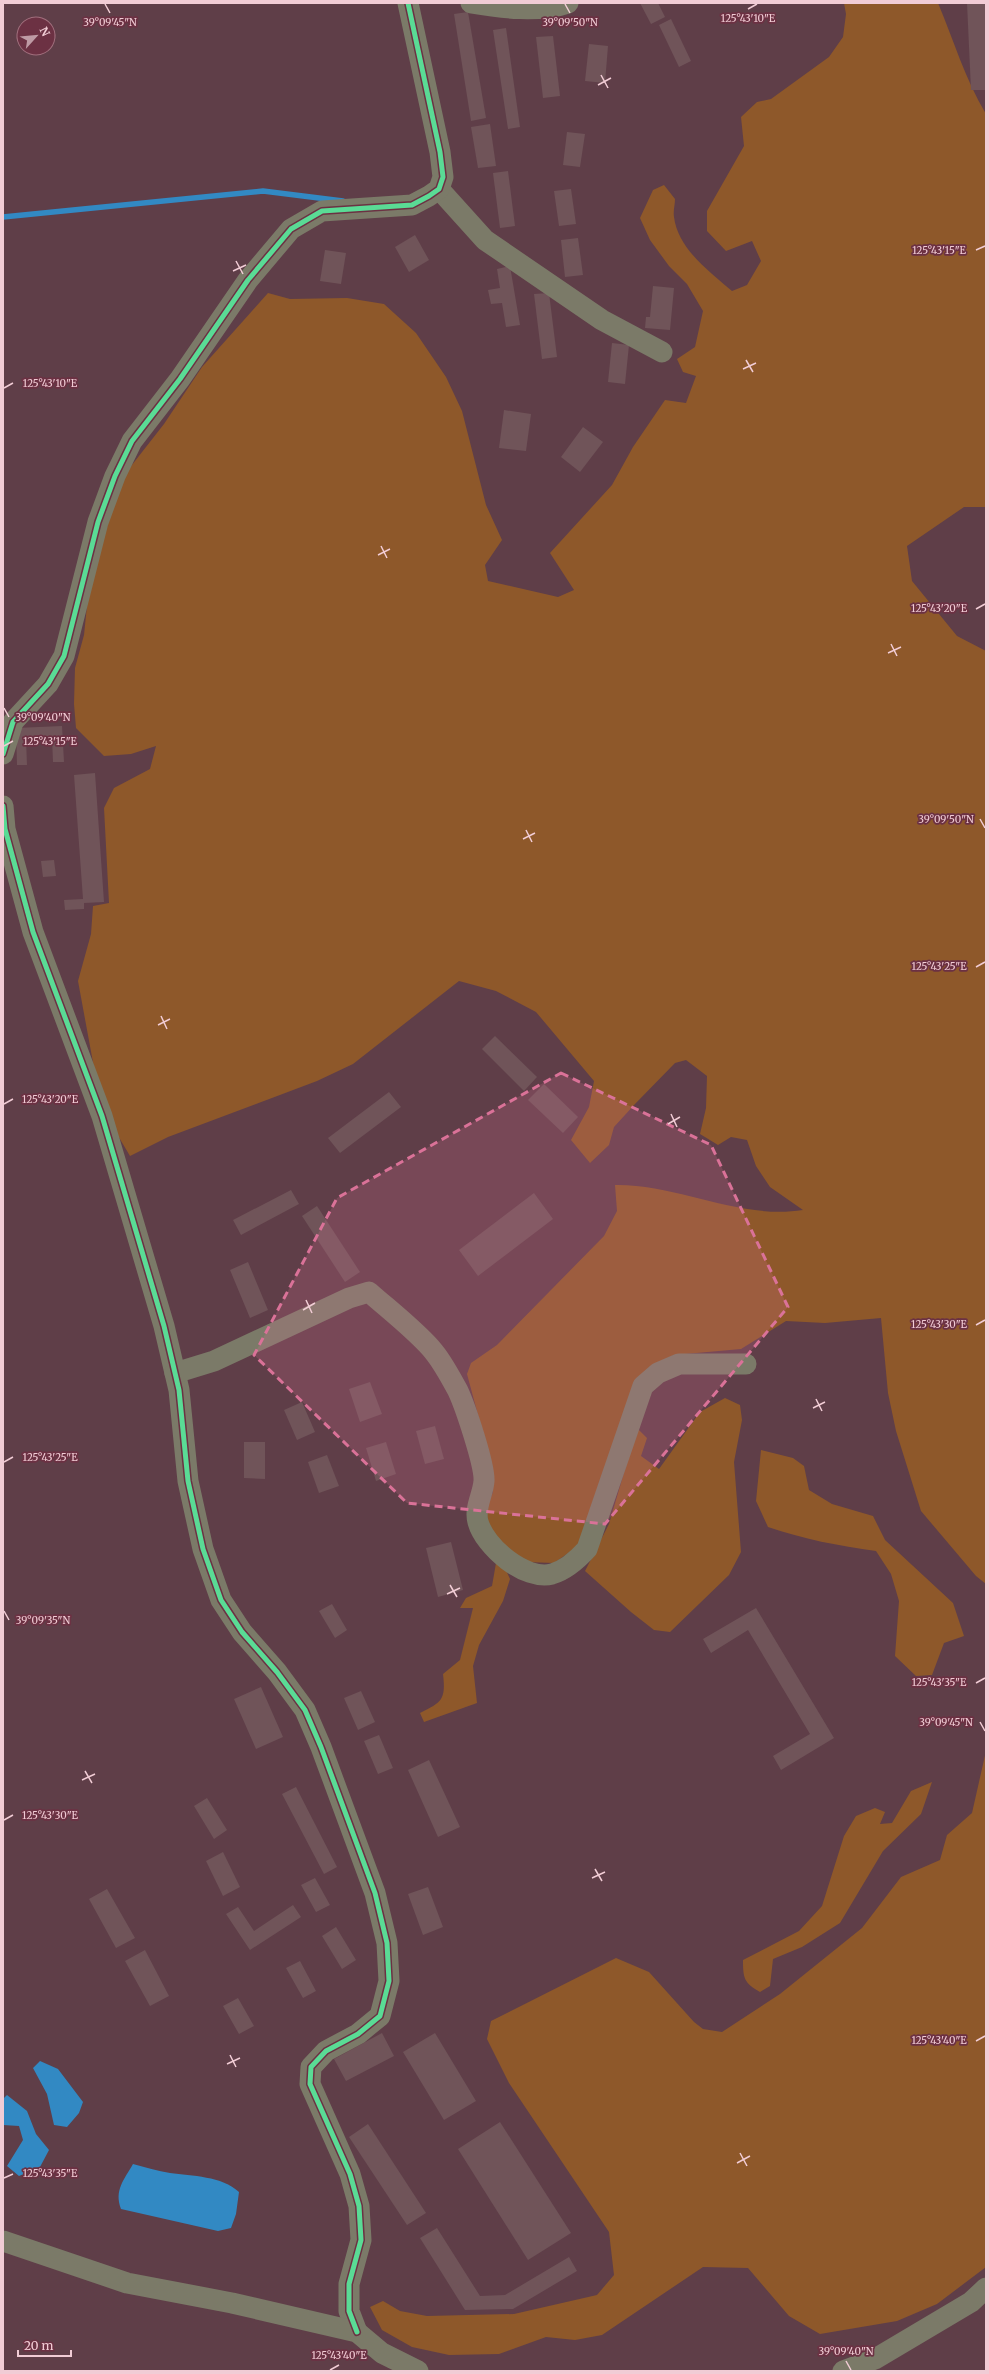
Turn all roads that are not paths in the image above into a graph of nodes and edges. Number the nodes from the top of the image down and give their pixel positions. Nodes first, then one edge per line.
1 (408, 3) edge
2 (471, 3) edge
3 (568, 3) edge
4 (439, 189) junction
5 (662, 352) dead end
6 (3, 754) edge
7 (3, 806) edge
8 (746, 1364) dead end
9 (175, 1374) junction
10 (3, 2240) edge
11 (986, 2288) edge
12 (357, 2332) junction
13 (418, 2371) edge
14 (843, 2371) edge

1 - 4 street
2 - 3 street
4 - 5 street
4 - 6 street
7 - 9 street
8 - 9 street
9 - 12 street
10 - 12 street
11 - 14 street
12 - 13 street

